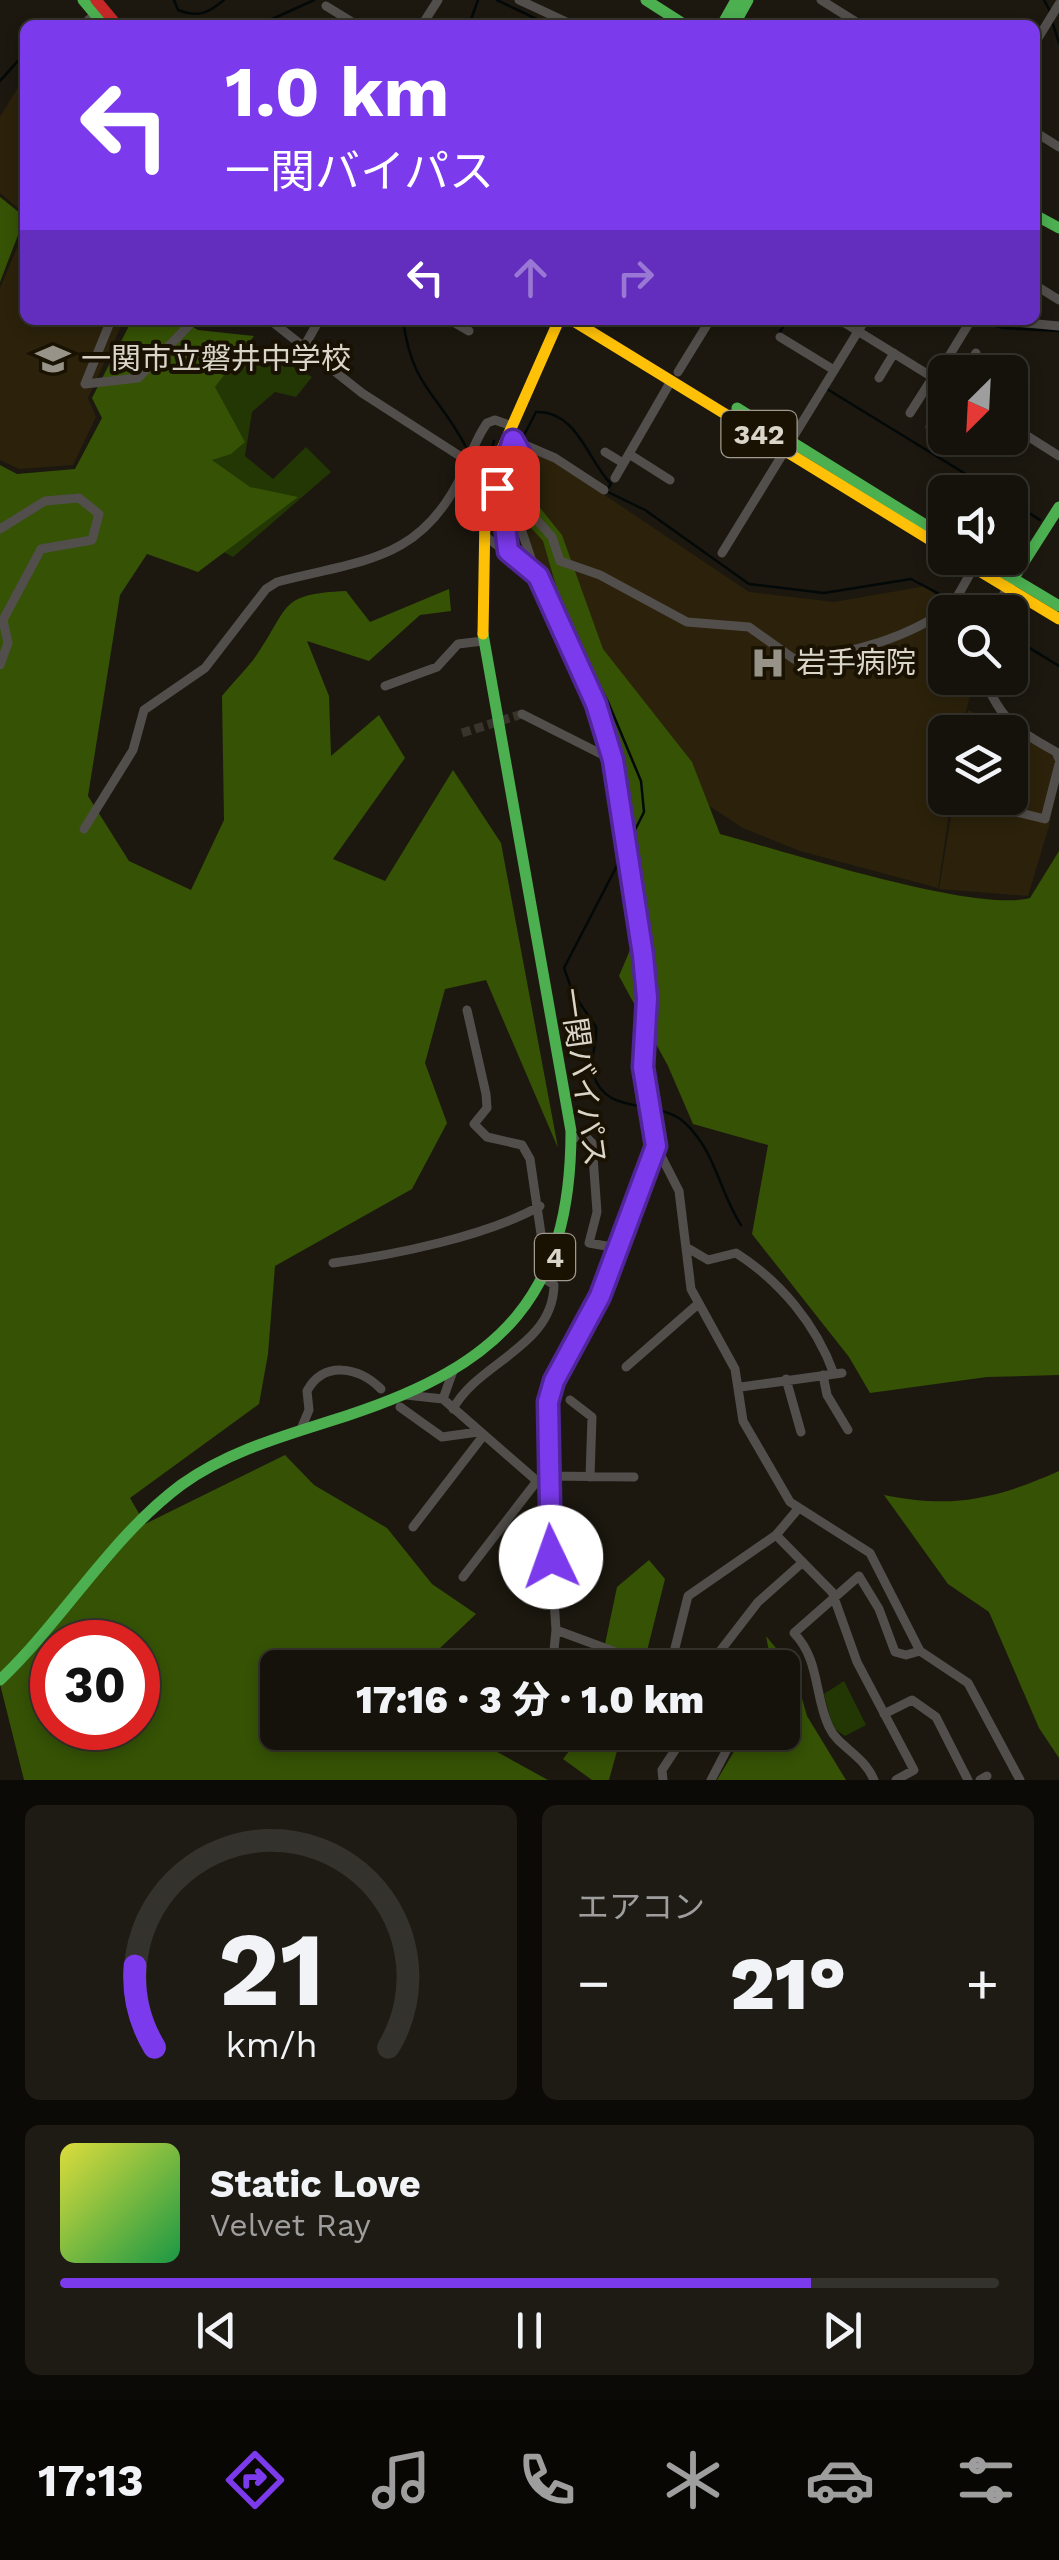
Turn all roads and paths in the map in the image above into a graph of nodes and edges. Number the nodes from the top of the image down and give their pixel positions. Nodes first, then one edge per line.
1 (84, 0) edge
2 (518, 0) edge
3 (646, 0) edge
4 (820, 0) edge
5 (1059, 4) edge
6 (326, 6) dead end
7 (98, 8) edge
8 (350, 20) edge
9 (563, 20) edge
10 (676, 20) edge
11 (853, 20) edge
12 (1040, 35) edge
13 (110, 325) edge
14 (189, 325) edge
15 (277, 325) edge
16 (316, 325) edge
17 (460, 325) edge
18 (557, 325) edge
19 (570, 325) edge
20 (581, 325) edge
21 (600, 325) edge
22 (707, 325) edge
23 (849, 325) edge
24 (862, 325) edge
25 (968, 325) edge
26 (469, 330) dead end
27 (858, 330) junction
28 (780, 337) dead end
29 (306, 345) junction
30 (894, 353) junction
31 (952, 355) edge
32 (834, 370) junction
33 (928, 374) edge
34 (675, 376) junction
35 (879, 378) dead end
36 (928, 392) edge
37 (910, 413) dead end
38 (509, 426) junction
39 (1028, 436) edge
40 (515, 445) junction
41 (788, 446) junction
42 (605, 452) dead end
43 (1059, 456) edge
44 (626, 459) junction
45 (466, 460) junction
46 (463, 472) junction
47 (615, 478) dead end
48 (670, 480) dead end
49 (604, 490) dead end
50 (1059, 507) edge
51 (1055, 523) edge
52 (928, 526) edge
53 (474, 527) dead end
54 (0, 528) edge
55 (928, 538) edge
56 (486, 543) junction
57 (508, 551) junction
58 (722, 552) dead end
59 (998, 575) edge
60 (538, 576) junction
61 (1011, 583) junction
62 (1004, 595) edge
63 (1059, 606) edge
64 (1059, 619) edge
65 (928, 621) edge
66 (483, 640) junction
67 (0, 665) edge
68 (385, 686) dead end
69 (992, 695) edge
70 (522, 714) tunnel mouth
71 (613, 760) junction
72 (1059, 762) edge
73 (1025, 815) edge
74 (84, 829) dead end
75 (467, 1010) dead end
76 (572, 1139) junction
77 (656, 1146) junction
78 (540, 1206) junction
79 (686, 1246) junction
80 (618, 1248) junction
81 (332, 1263) dead end
82 (546, 1278) junction
83 (698, 1304) junction
84 (626, 1367) dead end
85 (453, 1371) junction
86 (833, 1374) junction
87 (786, 1380) junction
88 (740, 1386) junction
89 (382, 1389) dead end
90 (443, 1399) junction
91 (570, 1400) dead end
92 (401, 1401) junction
93 (454, 1409) junction
94 (300, 1429) junction
95 (848, 1430) dead end
96 (801, 1432) dead end
97 (480, 1434) junction
98 (590, 1477) junction
99 (634, 1477) dead end
100 (544, 1480) junction
101 (798, 1510) junction
102 (413, 1527) dead end
103 (776, 1536) junction
104 (802, 1562) junction
105 (463, 1577) dead end
106 (834, 1598) junction
107 (556, 1630) junction
108 (554, 1650) edge
109 (610, 1650) edge
110 (674, 1650) edge
111 (721, 1650) edge
112 (920, 1651) junction
113 (0, 1680) edge
114 (884, 1714) junction
115 (675, 1750) edge
116 (727, 1750) edge
117 (663, 1780) edge
118 (711, 1780) edge
119 (874, 1780) edge
120 (896, 1780) edge
121 (968, 1780) edge
122 (1020, 1780) edge

1 - 7 main road
2 - 9 street
3 - 10 main road
4 - 11 street
5 - 12 street
6 - 8 street
13 - 14 street
15 - 29 street
16 - 29 street
17 - 26 street
18 - 38 main road, 一関バイパス / 4
19 - 40 main road, 一関バイパス / 4
20 - 34 main road, 342
21 - 34 main road, 342
22 - 34 street
23 - 27 street
24 - 27 street
25 - 31 street
27 - 30 street
27 - 32 street
28 - 32 street
29 - 45 street
30 - 33 street
30 - 35 street
32 - 41 street
34 - 41 main road, 342
34 - 44 street
36 - 37 street
38 - 45 street
38 - 56 main road, 一関バイパス / 4
39 - 43 street
40 - 49 street
40 - 56 main road, 一関バイパス / 4
40 - 57 main road
41 - 52 main road, 342
41 - 55 main road, 342
41 - 58 street
42 - 44 street
44 - 47 street
44 - 48 street
45 - 46 street
46 - 53 street
46 - 74 street
50 - 51 main road
51 - 61 main road
54 - 67 street
56 - 57 street
56 - 66 main road, 一関バイパス / 4
57 - 60 street
59 - 61 main road
60 - 65 street
60 - 71 street
61 - 62 street
61 - 63 main road
61 - 64 main road
66 - 68 street
66 - 76 main road, 一関バイパス / 4
69 - 72 street
70 - 71 street
71 - 77 street
72 - 73 street
75 - 78 street
76 - 80 street
76 - 82 main road, 一関バイパス / 4
77 - 79 street
77 - 80 street
78 - 81 street
78 - 82 street
79 - 83 street
79 - 86 street
80 - 100 street
82 - 85 main road, 一関バイパス / 4
82 - 93 street
83 - 84 street
83 - 88 street
85 - 90 street
85 - 92 main road, 一関バイパス / 4
86 - 87 street
86 - 95 street
87 - 88 street
87 - 96 street
88 - 101 street
89 - 94 street
90 - 92 street
90 - 93 street
91 - 98 street
92 - 94 main road, 一関バイパス / 4
92 - 97 street
93 - 97 street
94 - 113 main road, 一関バイパス / 4
97 - 100 street
97 - 102 street
98 - 99 street
98 - 100 street
100 - 105 street
100 - 107 street
101 - 103 street
101 - 112 street
103 - 104 street
103 - 110 street
104 - 106 street
104 - 111 street
106 - 112 street
106 - 114 street
106 - 119 street
107 - 108 street
107 - 109 street
112 - 122 street
114 - 120 street
114 - 121 street
115 - 117 street
116 - 118 street

